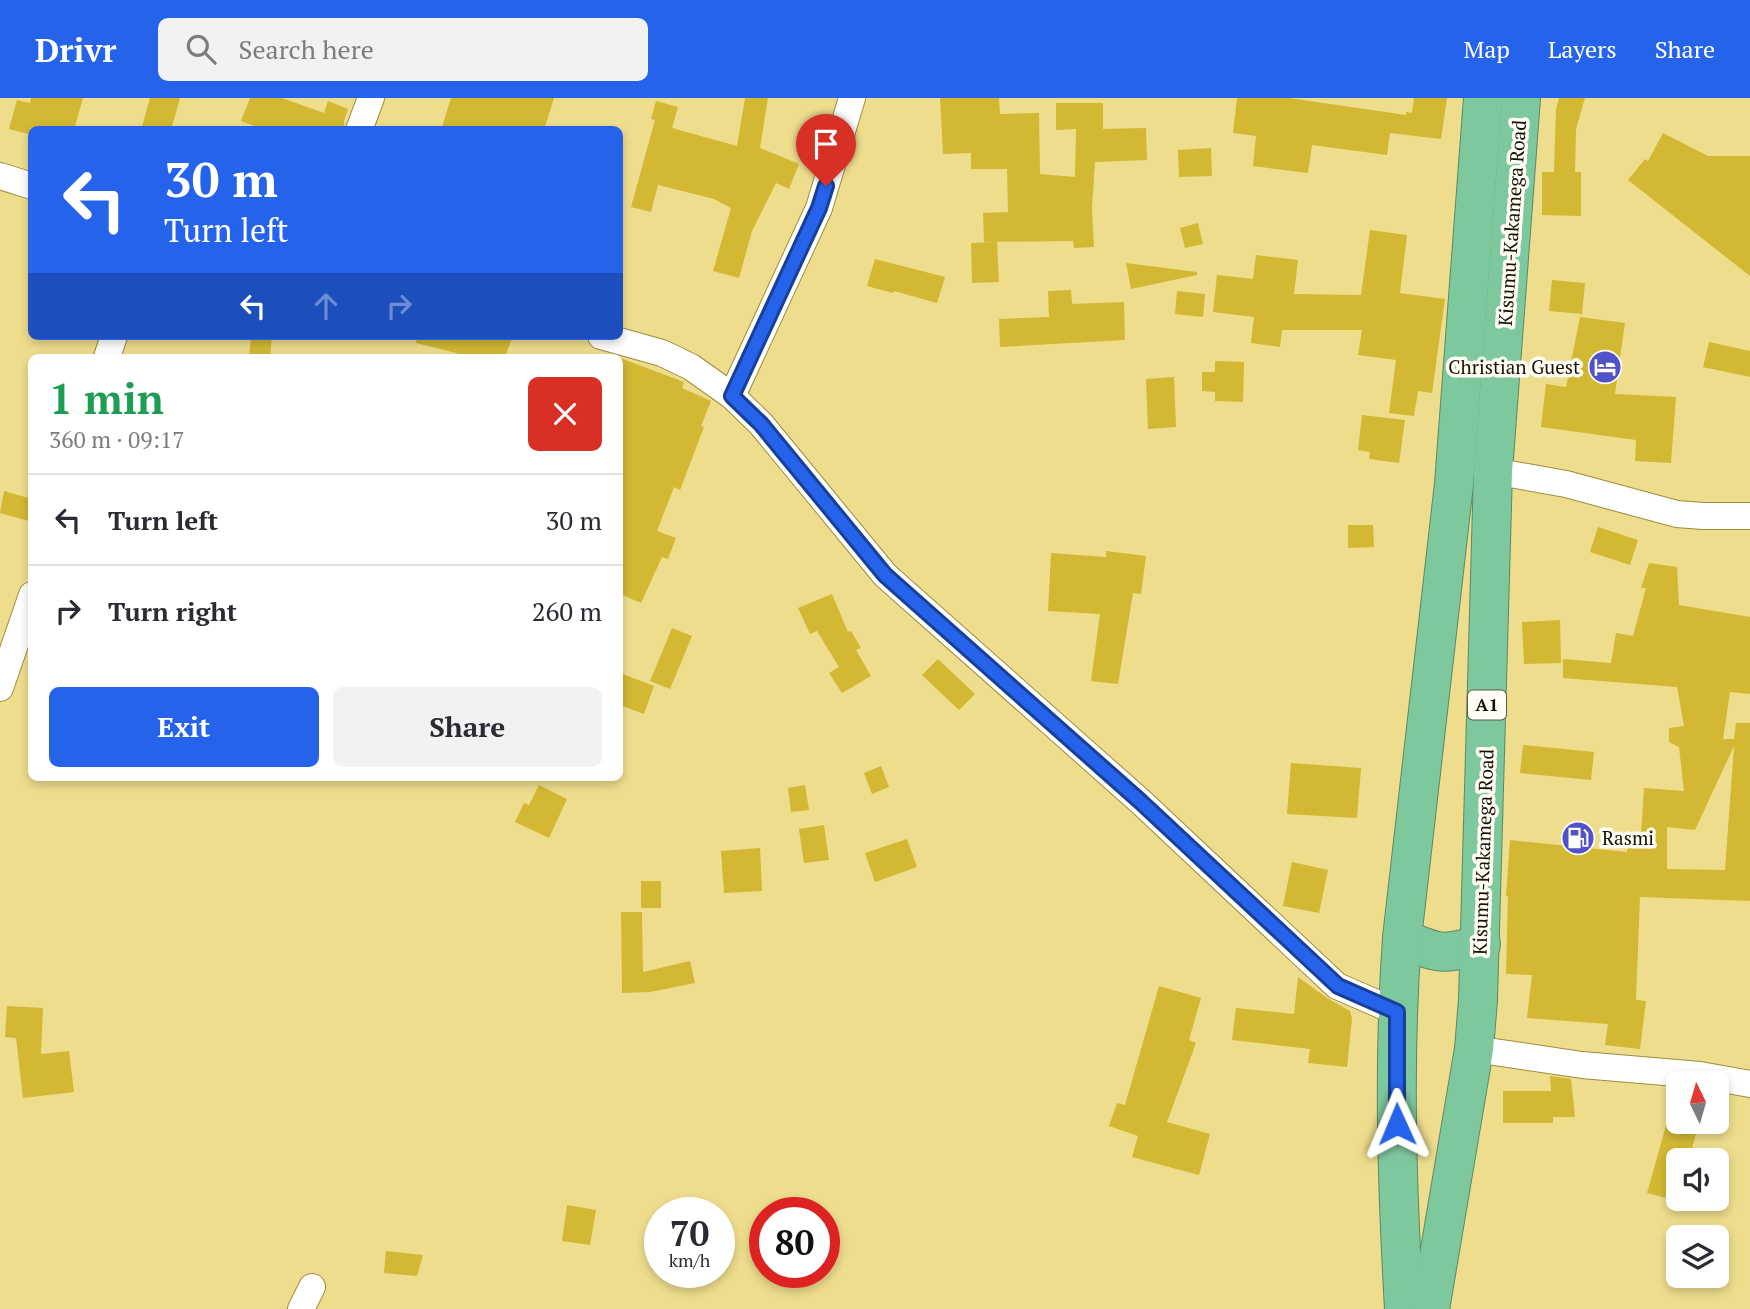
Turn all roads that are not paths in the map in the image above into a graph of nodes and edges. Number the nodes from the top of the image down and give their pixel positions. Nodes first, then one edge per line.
1 (371, 98) edge
2 (852, 98) edge
3 (1483, 98) edge
4 (1521, 98) edge
5 (360, 126) edge
6 (0, 176) edge
7 (28, 185) edge
8 (615, 340) edge
9 (732, 396) junction
10 (1493, 471) junction
11 (1750, 516) edge
12 (28, 607) edge
13 (0, 688) edge
14 (1402, 938) junction
15 (1481, 944) junction
16 (1397, 1012) junction
17 (1474, 1049) junction
18 (1750, 1084) edge
19 (1404, 1309) edge
20 (1430, 1309) edge

1 - 5 street
2 - 9 street
3 - 14 highway, Kisumu-Kakamega Road
4 - 10 highway, Kisumu-Kakamega Road / A1
6 - 7 street
8 - 9 street
9 - 16 street
10 - 11 street
10 - 15 highway, Kisumu-Kakamega Road / A1
12 - 13 street
14 - 15 highway
14 - 16 highway, Kisumu-Kakamega Road
15 - 17 highway, Kisumu-Kakamega Road / A1
16 - 19 highway, Kisumu-Kakamega Road
17 - 18 street
17 - 20 highway, Kisumu-Kakamega Road / A1

